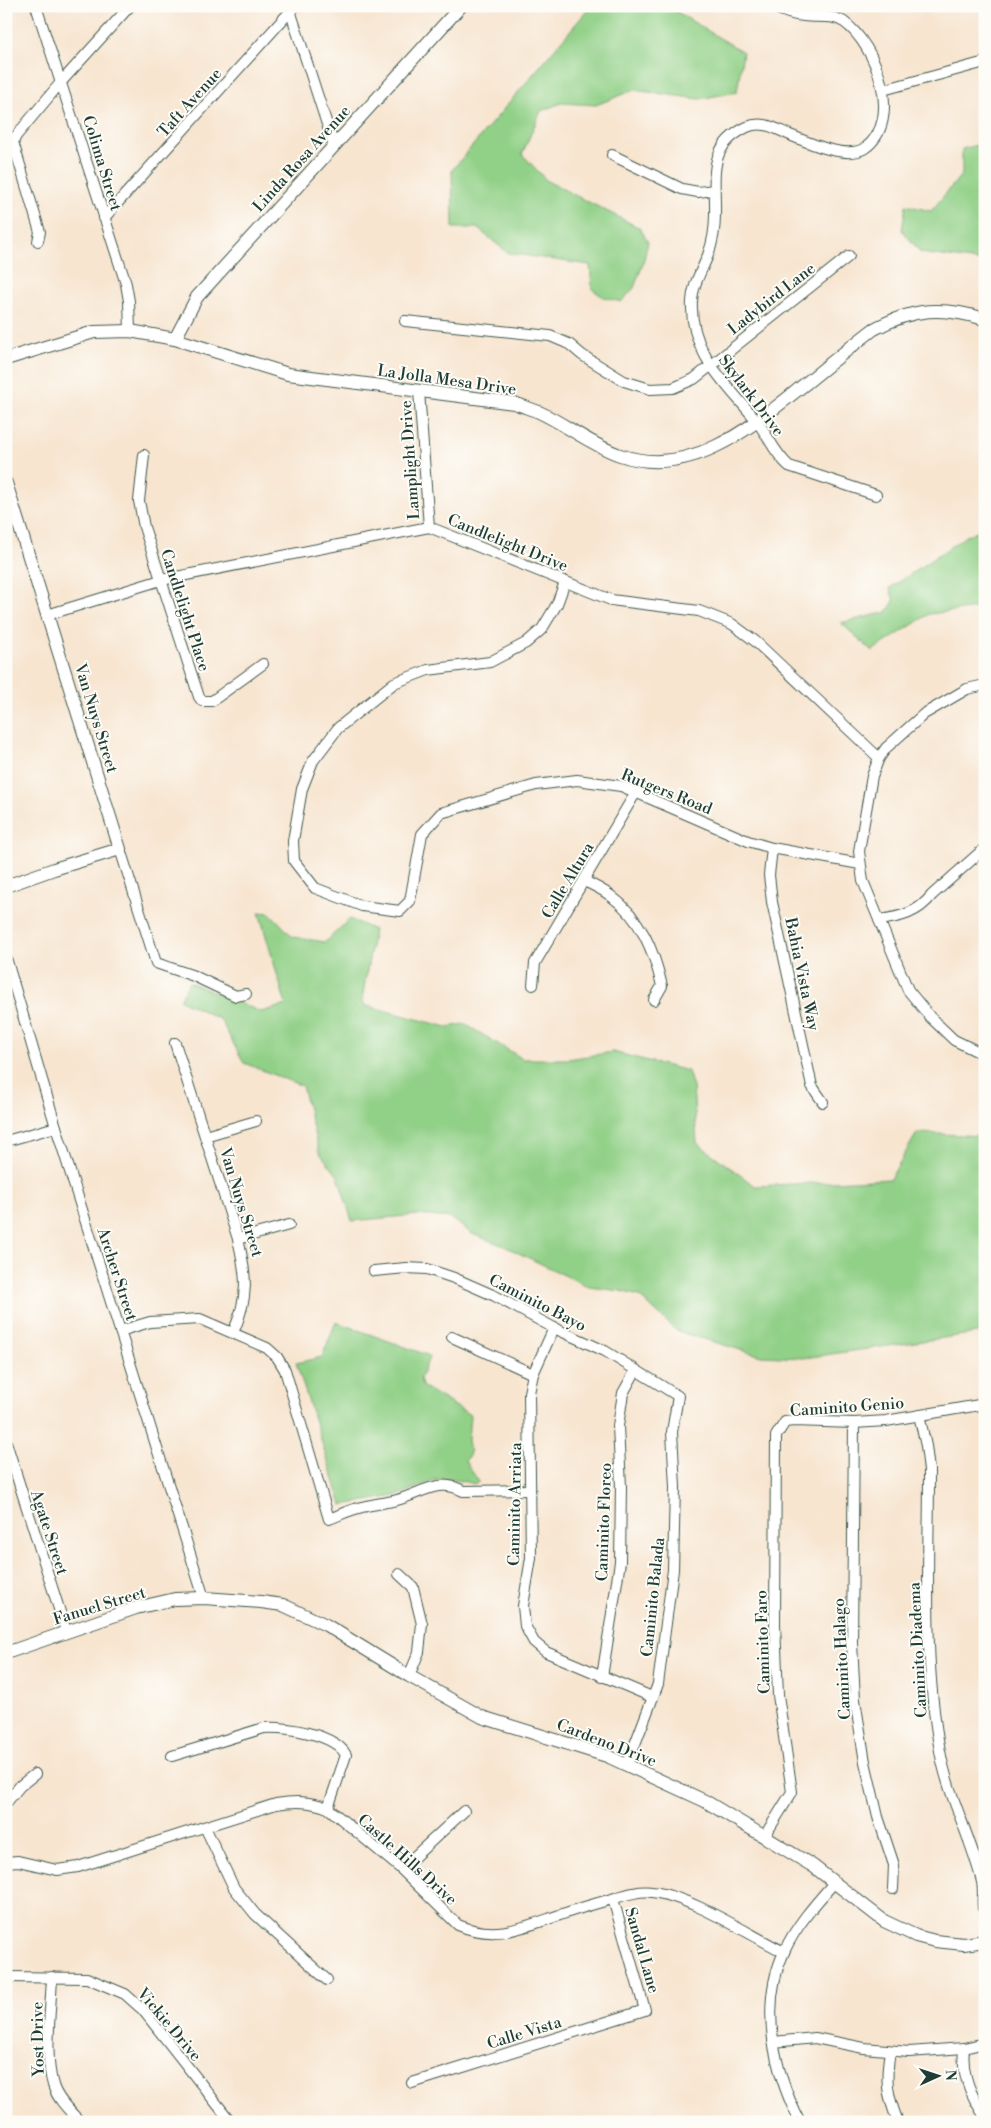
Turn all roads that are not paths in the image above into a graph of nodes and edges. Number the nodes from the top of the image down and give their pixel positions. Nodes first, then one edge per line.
1 (36, 6) edge
2 (130, 6) edge
3 (461, 6) edge
4 (772, 6) edge
5 (292, 8) edge
6 (825, 11) edge
7 (985, 62) edge
8 (62, 81) junction
9 (883, 90) junction
10 (334, 146) junction
11 (612, 155) dead end
12 (714, 190) junction
13 (104, 218) junction
14 (38, 241) dead end
15 (849, 256) dead end
16 (985, 319) edge
17 (404, 320) dead end
18 (130, 331) junction
19 (176, 339) junction
20 (6, 359) edge
21 (710, 366) junction
22 (419, 391) junction
23 (758, 422) junction
24 (144, 456) dead end
25 (6, 483) edge
26 (876, 495) dead end
27 (429, 527) junction
28 (161, 580) junction
29 (565, 582) junction
30 (47, 615) junction
31 (263, 664) dead end
32 (985, 685) edge
33 (879, 758) junction
34 (636, 792) junction
35 (772, 848) junction
36 (985, 848) edge
37 (120, 849) junction
38 (860, 864) junction
39 (584, 880) junction
40 (6, 886) edge
41 (879, 920) junction
42 (6, 958) edge
43 (533, 985) dead end
44 (246, 994) dead end
45 (654, 1000) dead end
46 (175, 1043) dead end
47 (985, 1055) edge
48 (823, 1102) dead end
49 (256, 1121) dead end
50 (56, 1127) junction
51 (205, 1136) junction
52 (6, 1141) edge
53 (289, 1225) dead end
54 (238, 1239) junction
55 (374, 1271) dead end
56 (554, 1328) junction
57 (120, 1331) junction
58 (233, 1333) junction
59 (452, 1337) dead end
60 (636, 1370) junction
61 (533, 1374) junction
62 (678, 1396) joint
63 (985, 1404) edge
64 (919, 1415) junction
65 (854, 1423) junction
66 (776, 1436) joint
67 (6, 1442) edge
68 (530, 1490) junction
69 (399, 1574) dead end
70 (204, 1598) junction
71 (66, 1631) junction
72 (6, 1653) edge
73 (409, 1676) junction
74 (602, 1677) junction
75 (652, 1697) junction
76 (172, 1756) dead end
77 (627, 1765) junction
78 (35, 1774) dead end
79 (6, 1803) edge
80 (328, 1808) junction
81 (464, 1811) dead end
82 (204, 1827) junction
83 (764, 1837) junction
84 (6, 1862) edge
85 (400, 1869) junction
86 (834, 1884) junction
87 (893, 1889) dead end
88 (613, 1899) junction
89 (982, 1908) dead end
90 (985, 1941) edge
91 (784, 1952) junction
92 (6, 1977) edge
93 (52, 1977) junction
94 (327, 1980) dead end
95 (645, 2010) joint
96 (773, 2042) junction
97 (985, 2043) edge
98 (964, 2048) junction
99 (890, 2051) junction
100 (412, 2083) dead end
101 (985, 2117) edge
102 (80, 2122) edge
103 (231, 2122) edge
104 (800, 2122) edge
105 (898, 2122) edge

1 - 8 street, Colima Street
2 - 8 street
3 - 10 street, Linda Rosa Avenue
4 - 6 street, Skylark Drive
5 - 10 street
5 - 13 street, Taft Avenue
6 - 9 street, Skylark Drive
7 - 9 street
8 - 13 street, Colima Street
8 - 14 street
9 - 12 street, Skylark Drive
10 - 19 street, Linda Rosa Avenue
11 - 12 street
12 - 21 street, Skylark Drive
13 - 18 street, Colima Street
15 - 21 street, Ladybird Lane
16 - 23 street, La Jolla Mesa Drive
17 - 21 street, Ladybird Lane
18 - 19 street, La Jolla Mesa Drive
18 - 20 street, La Jolla Mesa Drive
19 - 22 street, La Jolla Mesa Drive
21 - 23 street, Skylark Drive
22 - 23 street, La Jolla Mesa Drive
22 - 27 street, Lamplight Drive
23 - 26 street, Skylark Drive
24 - 28 street, Candlelight Place
25 - 30 street, Van Nuys Street
27 - 28 street, Candlelight Drive
27 - 29 street, Candlelight Drive
28 - 30 street, Candlelight Drive
28 - 31 street, Candlelight Place
29 - 33 street, Candlelight Drive
29 - 34 street, Rutgers Road
30 - 37 street, Van Nuys Street
32 - 33 street
33 - 38 street
34 - 35 street, Rutgers Road
34 - 39 street, Calle Altura
35 - 38 street, Rutgers Road
35 - 48 street, Bahia Vista Way
36 - 41 street
37 - 40 street
37 - 44 street, Van Nuys Street
38 - 41 street
39 - 43 street, Calle Altura
39 - 45 street
41 - 47 street
42 - 50 street, Archer Street
46 - 51 street, Van Nuys Street
49 - 51 street
50 - 52 street
50 - 57 street, Archer Street
51 - 54 street, Van Nuys Street
53 - 54 street
54 - 58 street, Van Nuys Street
55 - 56 street, Caminito Bayo
56 - 60 street, Caminito Bayo
56 - 61 street, Caminito Arriata
57 - 58 street
57 - 70 street, Archer Street
58 - 68 street
59 - 61 street
60 - 62 street, Caminito Bayo
60 - 74 street, Caminito Floreo
61 - 68 street, Caminito Arriata
62 - 75 street, Caminito Balada
63 - 64 street, Caminito Genio
64 - 65 street, Caminito Genio
64 - 89 street, Caminito Diadema
65 - 66 street, Caminito Genio
65 - 87 street, Caminito Halago
66 - 83 street, Caminito Faro
67 - 71 street, Agate Street
68 - 74 street, Caminito Arriata
69 - 73 street
70 - 71 street, Fanuel Street
70 - 73 street, Cardeno Drive
71 - 72 street, Fanuel Street
73 - 77 street, Cardeno Drive
74 - 75 street, Caminito Arriata
75 - 77 street, Caminito Balada
76 - 80 street
77 - 83 street, Cardeno Drive
78 - 79 street
80 - 82 street, Castle Hills Drive
80 - 85 street, Castle Hills Drive
81 - 85 street
82 - 84 street, Castle Hills Drive
82 - 94 street
83 - 86 street, Cardeno Drive
85 - 88 street, Castle Hills Drive
86 - 90 street, Cardeno Drive
86 - 91 street
88 - 91 street, Castle Hills Drive
88 - 95 street, Sandal Lane
91 - 96 street
92 - 93 street, Vickie Drive
93 - 102 street, Yost Drive
93 - 103 street, Vickie Drive
95 - 100 street, Calle Vista
96 - 99 street
96 - 104 street
97 - 98 street
98 - 99 street
98 - 101 street
99 - 105 street

